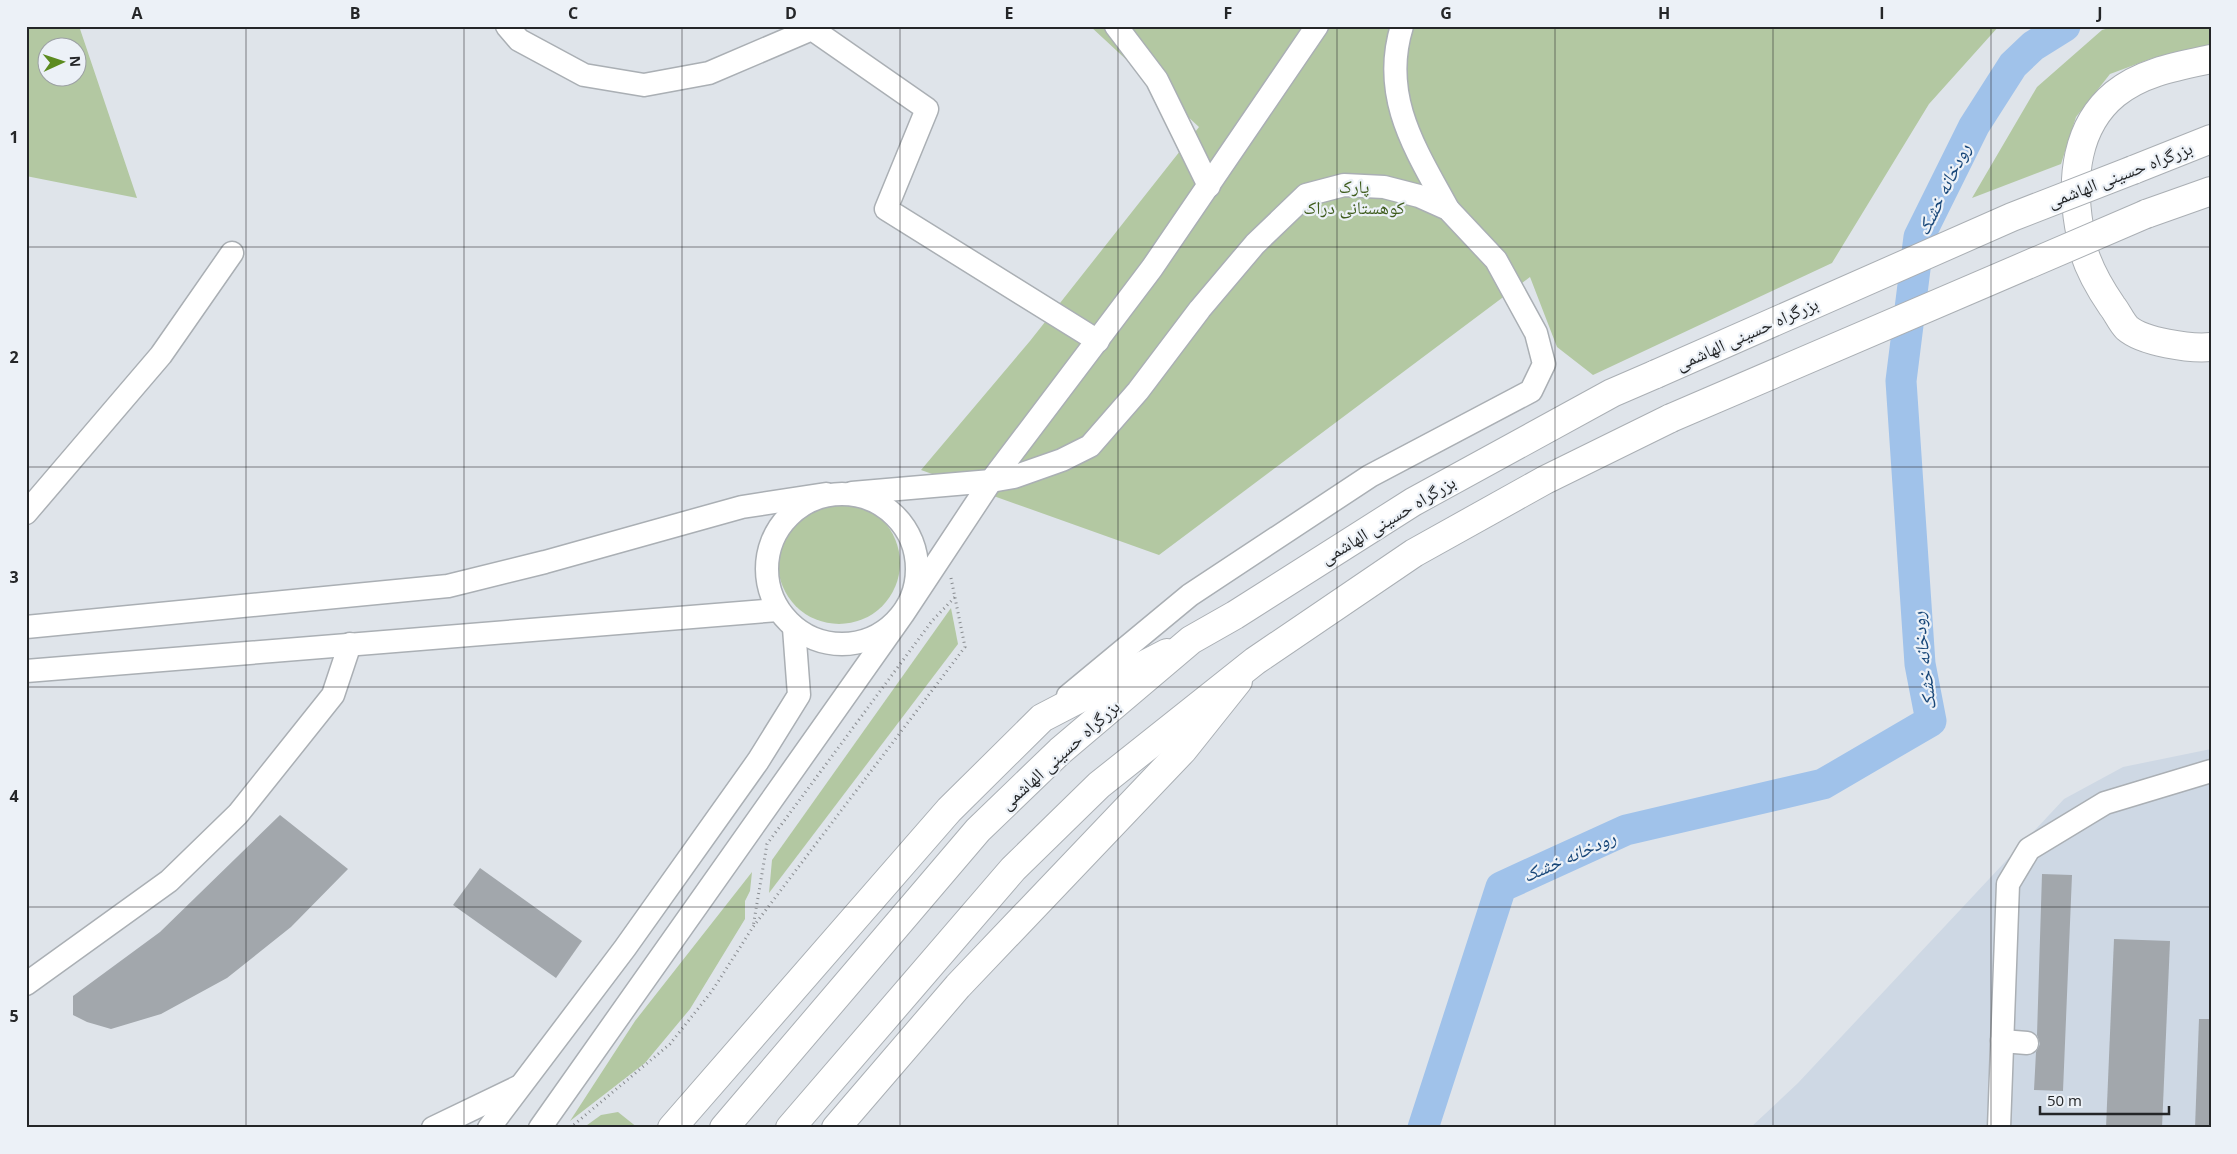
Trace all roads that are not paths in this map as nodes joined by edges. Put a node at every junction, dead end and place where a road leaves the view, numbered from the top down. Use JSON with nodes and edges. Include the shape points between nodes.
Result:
{"nodes":[{"id":1,"x":507,"y":26,"type":"edge"},
{"id":2,"x":1116,"y":26,"type":"edge"},
{"id":3,"x":1317,"y":26,"type":"edge"},
{"id":4,"x":1402,"y":26,"type":"edge"},
{"id":5,"x":2211,"y":59,"type":"edge"},
{"id":6,"x":2211,"y":139,"type":"edge"},
{"id":7,"x":1208,"y":186,"type":"junction"},
{"id":8,"x":2211,"y":191,"type":"edge"},
{"id":9,"x":1448,"y":209,"type":"junction"},
{"id":10,"x":232,"y":254,"type":"dead end"},
{"id":11,"x":1098,"y":341,"type":"junction"},
{"id":12,"x":2211,"y":347,"type":"edge"},
{"id":13,"x":991,"y":481,"type":"junction"},
{"id":14,"x":852,"y":493,"type":"junction"},
{"id":15,"x":826,"y":494,"type":"junction"},
{"id":16,"x":26,"y":513,"type":"edge"},
{"id":17,"x":778,"y":610,"type":"junction"},
{"id":18,"x":902,"y":614,"type":"junction"},
{"id":19,"x":26,"y":627,"type":"edge"},
{"id":20,"x":794,"y":628,"type":"junction"},
{"id":21,"x":1191,"y":640,"type":"junction"},
{"id":22,"x":350,"y":644,"type":"junction"},
{"id":23,"x":1255,"y":660,"type":"junction"},
{"id":24,"x":26,"y":671,"type":"edge"},
{"id":25,"x":1042,"y":718,"type":"junction"},
{"id":26,"x":758,"y":761,"type":"junction"},
{"id":27,"x":2211,"y":771,"type":"edge"},
{"id":28,"x":784,"y":780,"type":"junction"},
{"id":29,"x":26,"y":984,"type":"edge"},
{"id":30,"x":2002,"y":1041,"type":"junction"},
{"id":31,"x":2027,"y":1043,"type":"dead end"},
{"id":32,"x":521,"y":1085,"type":"junction"},
{"id":33,"x":433,"y":1128,"type":"edge"},
{"id":34,"x":489,"y":1128,"type":"edge"},
{"id":35,"x":540,"y":1128,"type":"edge"},
{"id":36,"x":672,"y":1128,"type":"edge"},
{"id":37,"x":724,"y":1128,"type":"edge"},
{"id":38,"x":790,"y":1128,"type":"edge"},
{"id":39,"x":836,"y":1128,"type":"edge"},
{"id":40,"x":1999,"y":1128,"type":"edge"}],
"edges":[{"from":1,"to":11,"type":"street","via":[[519,40],[584,75],[644,85],[709,73],[812,29],[927,109],[886,209]]},
{"from":2,"to":7,"type":"street","via":[[1158,80]]},
{"from":3,"to":7,"type":"street"},
{"from":4,"to":9,"type":"street","via":[[1397,40],[1394,79],[1402,118]]},
{"from":5,"to":12,"type":"main road","via":[[2164,69],[2116,94],[2097,113],[2084,137],[2077,163],[2076,207],[2084,252],[2102,292],[2128,328],[2159,342]]},
{"from":6,"to":21,"type":"main road","name":"بزرگراه حسینی الهاشمی","bridge":true,"via":[[2012,217],[1612,393],[1414,502]]},
{"from":7,"to":11,"type":"street"},
{"from":8,"to":23,"type":"main road","bridge":true,"via":[[2146,214],[1671,418],[1545,480],[1414,553]]},
{"from":9,"to":13,"type":"street","via":[[1419,196],[1384,187],[1344,185],[1306,195],[1243,258],[1138,391],[1090,446],[1042,468]]},
{"from":9,"to":25,"type":"street","via":[[1496,260],[1536,333],[1544,364],[1531,391],[1370,476],[1214,579]]},
{"from":10,"to":16,"type":"street","via":[[161,355]]},
{"from":11,"to":13,"type":"street"},
{"from":13,"to":14,"type":"street"},
{"from":13,"to":18,"type":"street"},
{"from":14,"to":15,"type":"street"},
{"from":14,"to":18,"type":"street","via":[[876,501],[897,517],[911,539],[918,562],[914,590]]},
{"from":15,"to":17,"type":"street","via":[[802,504],[784,520],[771,540],[766,564],[768,588]]},
{"from":15,"to":19,"type":"street","via":[[742,508],[448,586]]},
{"from":17,"to":20,"type":"street"},
{"from":17,"to":22,"type":"street"},
{"from":18,"to":20,"type":"street","via":[[884,632],[862,642],[838,644],[815,640]]},
{"from":18,"to":28,"type":"street"},
{"from":20,"to":26,"type":"street","via":[[799,695]]},
{"from":21,"to":25,"type":"main road"},
{"from":21,"to":37,"type":"main road","name":"بزرگراه حسینی الهاشمی","via":[[1060,751],[978,830]]},
{"from":22,"to":24,"type":"street"},
{"from":22,"to":29,"type":"street","via":[[333,695],[238,814],[169,881]]},
{"from":23,"to":38,"type":"main road","via":[[1099,785],[1013,869]]},
{"from":23,"to":39,"type":"main road","via":[[1183,750],[958,986]]},
{"from":25,"to":36,"type":"main road","via":[[950,810]]},
{"from":26,"to":28,"type":"street"},
{"from":26,"to":32,"type":"street","via":[[626,948]]},
{"from":27,"to":30,"type":"street","via":[[2105,803],[2029,850],[2008,884]]},
{"from":28,"to":35,"type":"street"},
{"from":30,"to":31,"type":"street"},
{"from":30,"to":40,"type":"street"},
{"from":32,"to":33,"type":"street"},
{"from":32,"to":34,"type":"street"}]}
